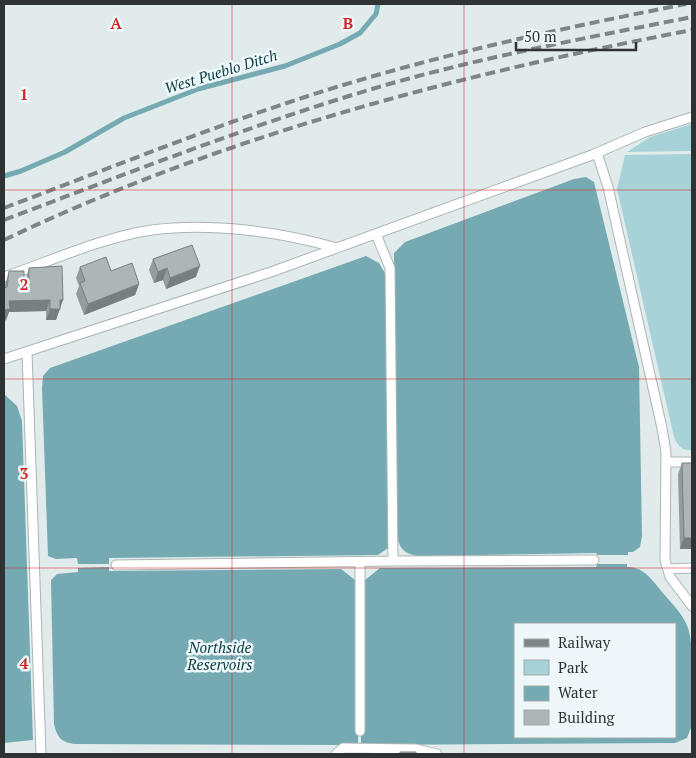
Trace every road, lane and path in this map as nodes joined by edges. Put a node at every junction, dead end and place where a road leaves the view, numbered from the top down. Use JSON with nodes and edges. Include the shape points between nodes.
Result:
{"nodes":[{"id":1,"x":692,"y":117,"type":"edge"},
{"id":2,"x":597,"y":154,"type":"junction"},
{"id":3,"x":376,"y":234,"type":"junction"},
{"id":4,"x":337,"y":248,"type":"junction"},
{"id":5,"x":4,"y":277,"type":"edge"},
{"id":6,"x":26,"y":352,"type":"junction"},
{"id":7,"x":4,"y":359,"type":"edge"},
{"id":8,"x":666,"y":462,"type":"junction"},
{"id":9,"x":692,"y":462,"type":"edge"},
{"id":10,"x":594,"y":560,"type":"dead end"},
{"id":11,"x":360,"y":562,"type":"junction"},
{"id":12,"x":393,"y":562,"type":"junction"},
{"id":13,"x":116,"y":565,"type":"dead end"},
{"id":14,"x":692,"y":568,"type":"edge"},
{"id":15,"x":668,"y":569,"type":"junction"},
{"id":16,"x":692,"y":606,"type":"edge"},
{"id":17,"x":360,"y":732,"type":"dead end"},
{"id":18,"x":41,"y":754,"type":"edge"},
{"id":19,"x":336,"y":754,"type":"edge"},
{"id":20,"x":437,"y":754,"type":"edge"}],
"edges":[{"from":1,"to":2,"type":"lane","via":[[645,132]]},
{"from":2,"to":3,"type":"lane"},
{"from":2,"to":8,"type":"lane","via":[[608,187],[647,353]]},
{"from":3,"to":4,"type":"lane"},
{"from":3,"to":12,"type":"lane","via":[[390,268]]},
{"from":4,"to":5,"type":"lane","via":[[300,238],[183,227],[151,230],[112,240]]},
{"from":4,"to":6,"type":"lane"},
{"from":6,"to":7,"type":"lane"},
{"from":6,"to":18,"type":"lane"},
{"from":8,"to":9,"type":"lane"},
{"from":8,"to":15,"type":"lane","via":[[665,560]]},
{"from":10,"to":12,"type":"lane"},
{"from":11,"to":12,"type":"lane"},
{"from":11,"to":13,"type":"lane"},
{"from":11,"to":17,"type":"lane"},
{"from":14,"to":15,"type":"lane"},
{"from":15,"to":16,"type":"lane","via":[[670,577]]},
{"from":19,"to":20,"type":"lane","via":[[343,748],[416,748]]}]}
